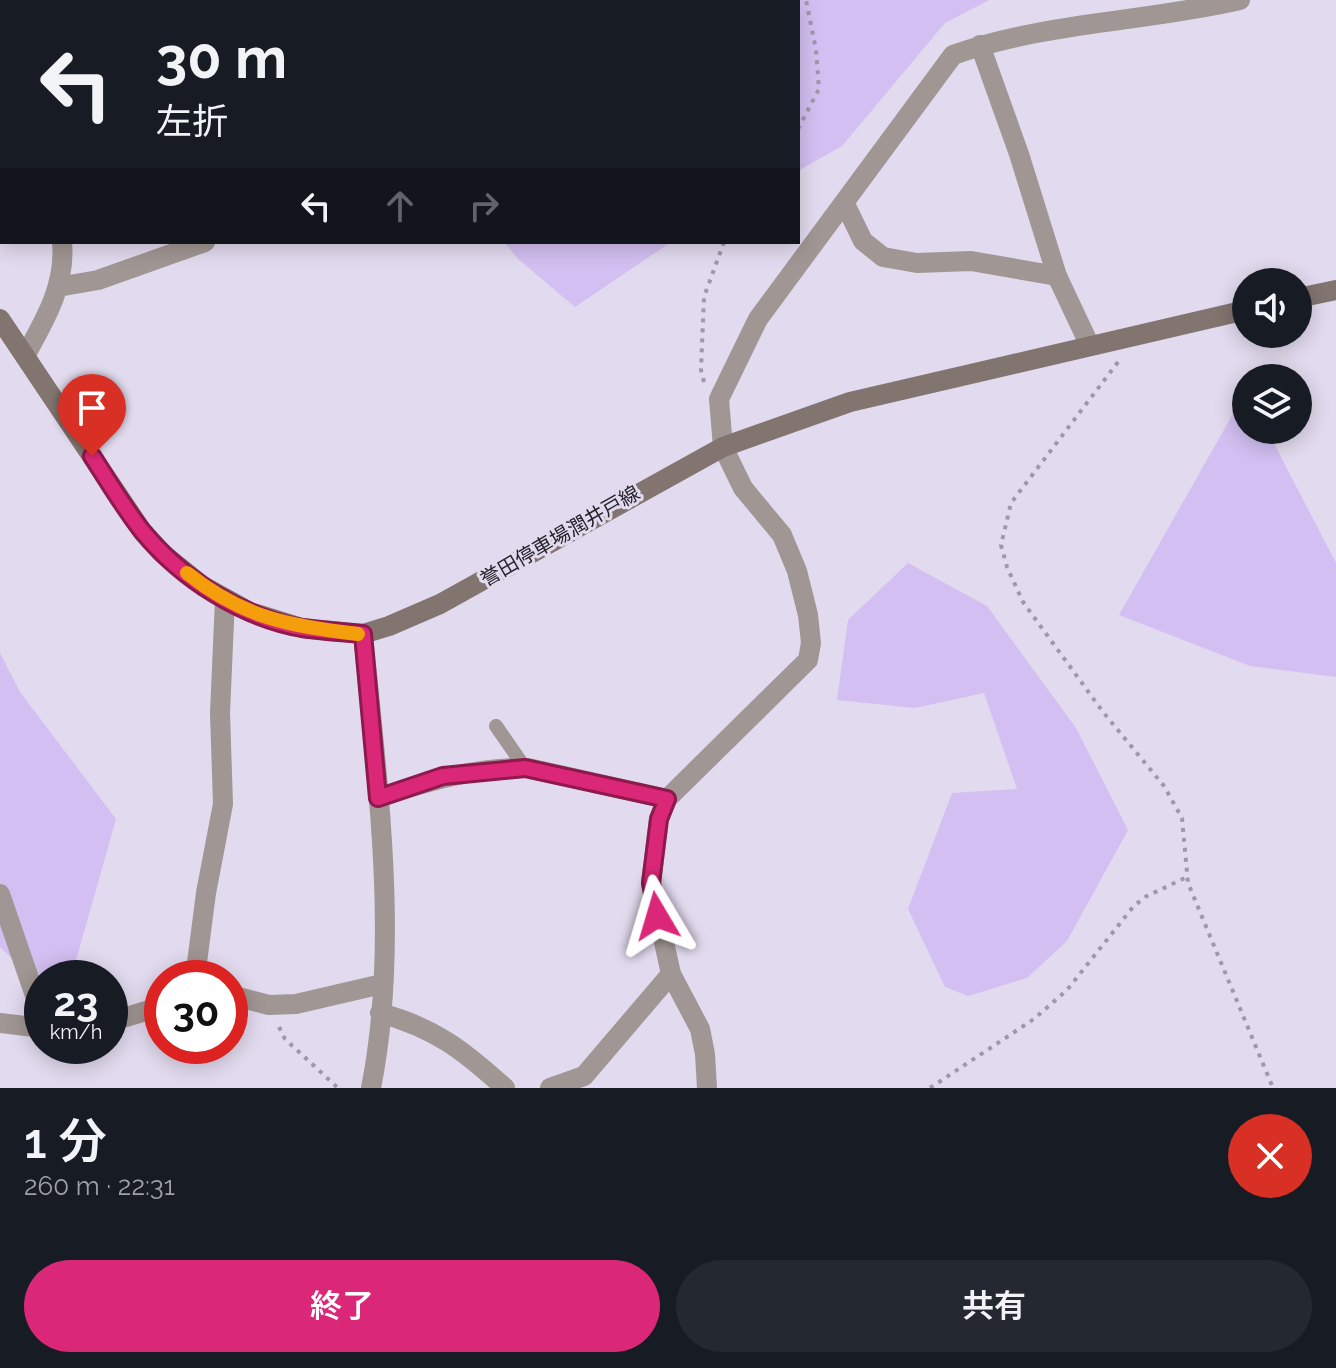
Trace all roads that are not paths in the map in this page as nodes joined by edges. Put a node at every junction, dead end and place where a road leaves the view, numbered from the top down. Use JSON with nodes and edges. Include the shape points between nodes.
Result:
{"nodes":[{"id":1,"x":1240,"y":0,"type":"edge"},
{"id":2,"x":980,"y":45,"type":"junction"},
{"id":3,"x":845,"y":204,"type":"junction"},
{"id":4,"x":62,"y":244,"type":"edge"},
{"id":5,"x":199,"y":244,"type":"edge"},
{"id":6,"x":1057,"y":276,"type":"junction"},
{"id":7,"x":58,"y":287,"type":"junction"},
{"id":8,"x":1336,"y":290,"type":"edge"},
{"id":9,"x":1312,"y":295,"type":"edge"},
{"id":10,"x":1232,"y":313,"type":"edge"},
{"id":11,"x":0,"y":319,"type":"edge"},
{"id":12,"x":1090,"y":346,"type":"junction"},
{"id":13,"x":25,"y":356,"type":"junction"},
{"id":14,"x":723,"y":447,"type":"junction"},
{"id":15,"x":225,"y":599,"type":"junction"},
{"id":16,"x":363,"y":634,"type":"junction"},
{"id":17,"x":496,"y":726,"type":"dead end"},
{"id":18,"x":525,"y":768,"type":"junction"},
{"id":19,"x":378,"y":798,"type":"junction"},
{"id":20,"x":667,"y":799,"type":"junction"},
{"id":21,"x":0,"y":894,"type":"edge"},
{"id":22,"x":197,"y":960,"type":"edge"},
{"id":23,"x":24,"y":964,"type":"edge"},
{"id":24,"x":671,"y":974,"type":"junction"},
{"id":25,"x":382,"y":984,"type":"junction"},
{"id":26,"x":248,"y":1000,"type":"edge"},
{"id":27,"x":380,"y":1013,"type":"junction"},
{"id":28,"x":0,"y":1023,"type":"edge"},
{"id":29,"x":24,"y":1026,"type":"edge"},
{"id":30,"x":371,"y":1088,"type":"edge"},
{"id":31,"x":505,"y":1088,"type":"edge"},
{"id":32,"x":550,"y":1088,"type":"edge"},
{"id":33,"x":707,"y":1088,"type":"edge"}],
"edges":[{"from":1,"to":2,"type":"street"},
{"from":2,"to":3,"type":"street","via":[[953,55]]},
{"from":2,"to":6,"type":"street"},
{"from":3,"to":6,"type":"street","via":[[863,241],[883,257],[917,263],[971,261]]},
{"from":3,"to":14,"type":"street","via":[[758,319],[719,399]]},
{"from":4,"to":7,"type":"street"},
{"from":5,"to":7,"type":"street","via":[[98,280]]},
{"from":6,"to":12,"type":"street"},
{"from":7,"to":13,"type":"street"},
{"from":8,"to":9,"type":"main road"},
{"from":10,"to":12,"type":"main road","name":"誉田停車場潤井戸線"},
{"from":11,"to":13,"type":"main road","name":"誉田停車場潤井戸線"},
{"from":12,"to":14,"type":"main road","name":"誉田停車場潤井戸線","via":[[850,402]]},
{"from":13,"to":15,"type":"main road","name":"誉田停車場潤井戸線","via":[[142,531],[163,554]]},
{"from":14,"to":16,"type":"main road","name":"誉田停車場潤井戸線","via":[[440,604]]},
{"from":14,"to":20,"type":"street","via":[[743,488],[782,535],[808,615],[810,652],[808,660]]},
{"from":15,"to":16,"type":"main road","name":"誉田停車場潤井戸線","via":[[302,628]]},
{"from":15,"to":22,"type":"street","via":[[223,804]]},
{"from":16,"to":19,"type":"street"},
{"from":17,"to":18,"type":"lane"},
{"from":18,"to":19,"type":"street","via":[[443,776]]},
{"from":18,"to":20,"type":"street"},
{"from":19,"to":25,"type":"street"},
{"from":20,"to":24,"type":"street","via":[[659,819],[651,883]]},
{"from":21,"to":23,"type":"street"},
{"from":24,"to":32,"type":"street","via":[[584,1076]]},
{"from":24,"to":33,"type":"street","via":[[700,1029]]},
{"from":25,"to":26,"type":"street","via":[[296,1004]]},
{"from":25,"to":27,"type":"street"},
{"from":27,"to":30,"type":"street"},
{"from":27,"to":31,"type":"street","via":[[413,1022],[467,1053]]},
{"from":28,"to":29,"type":"street"}]}
